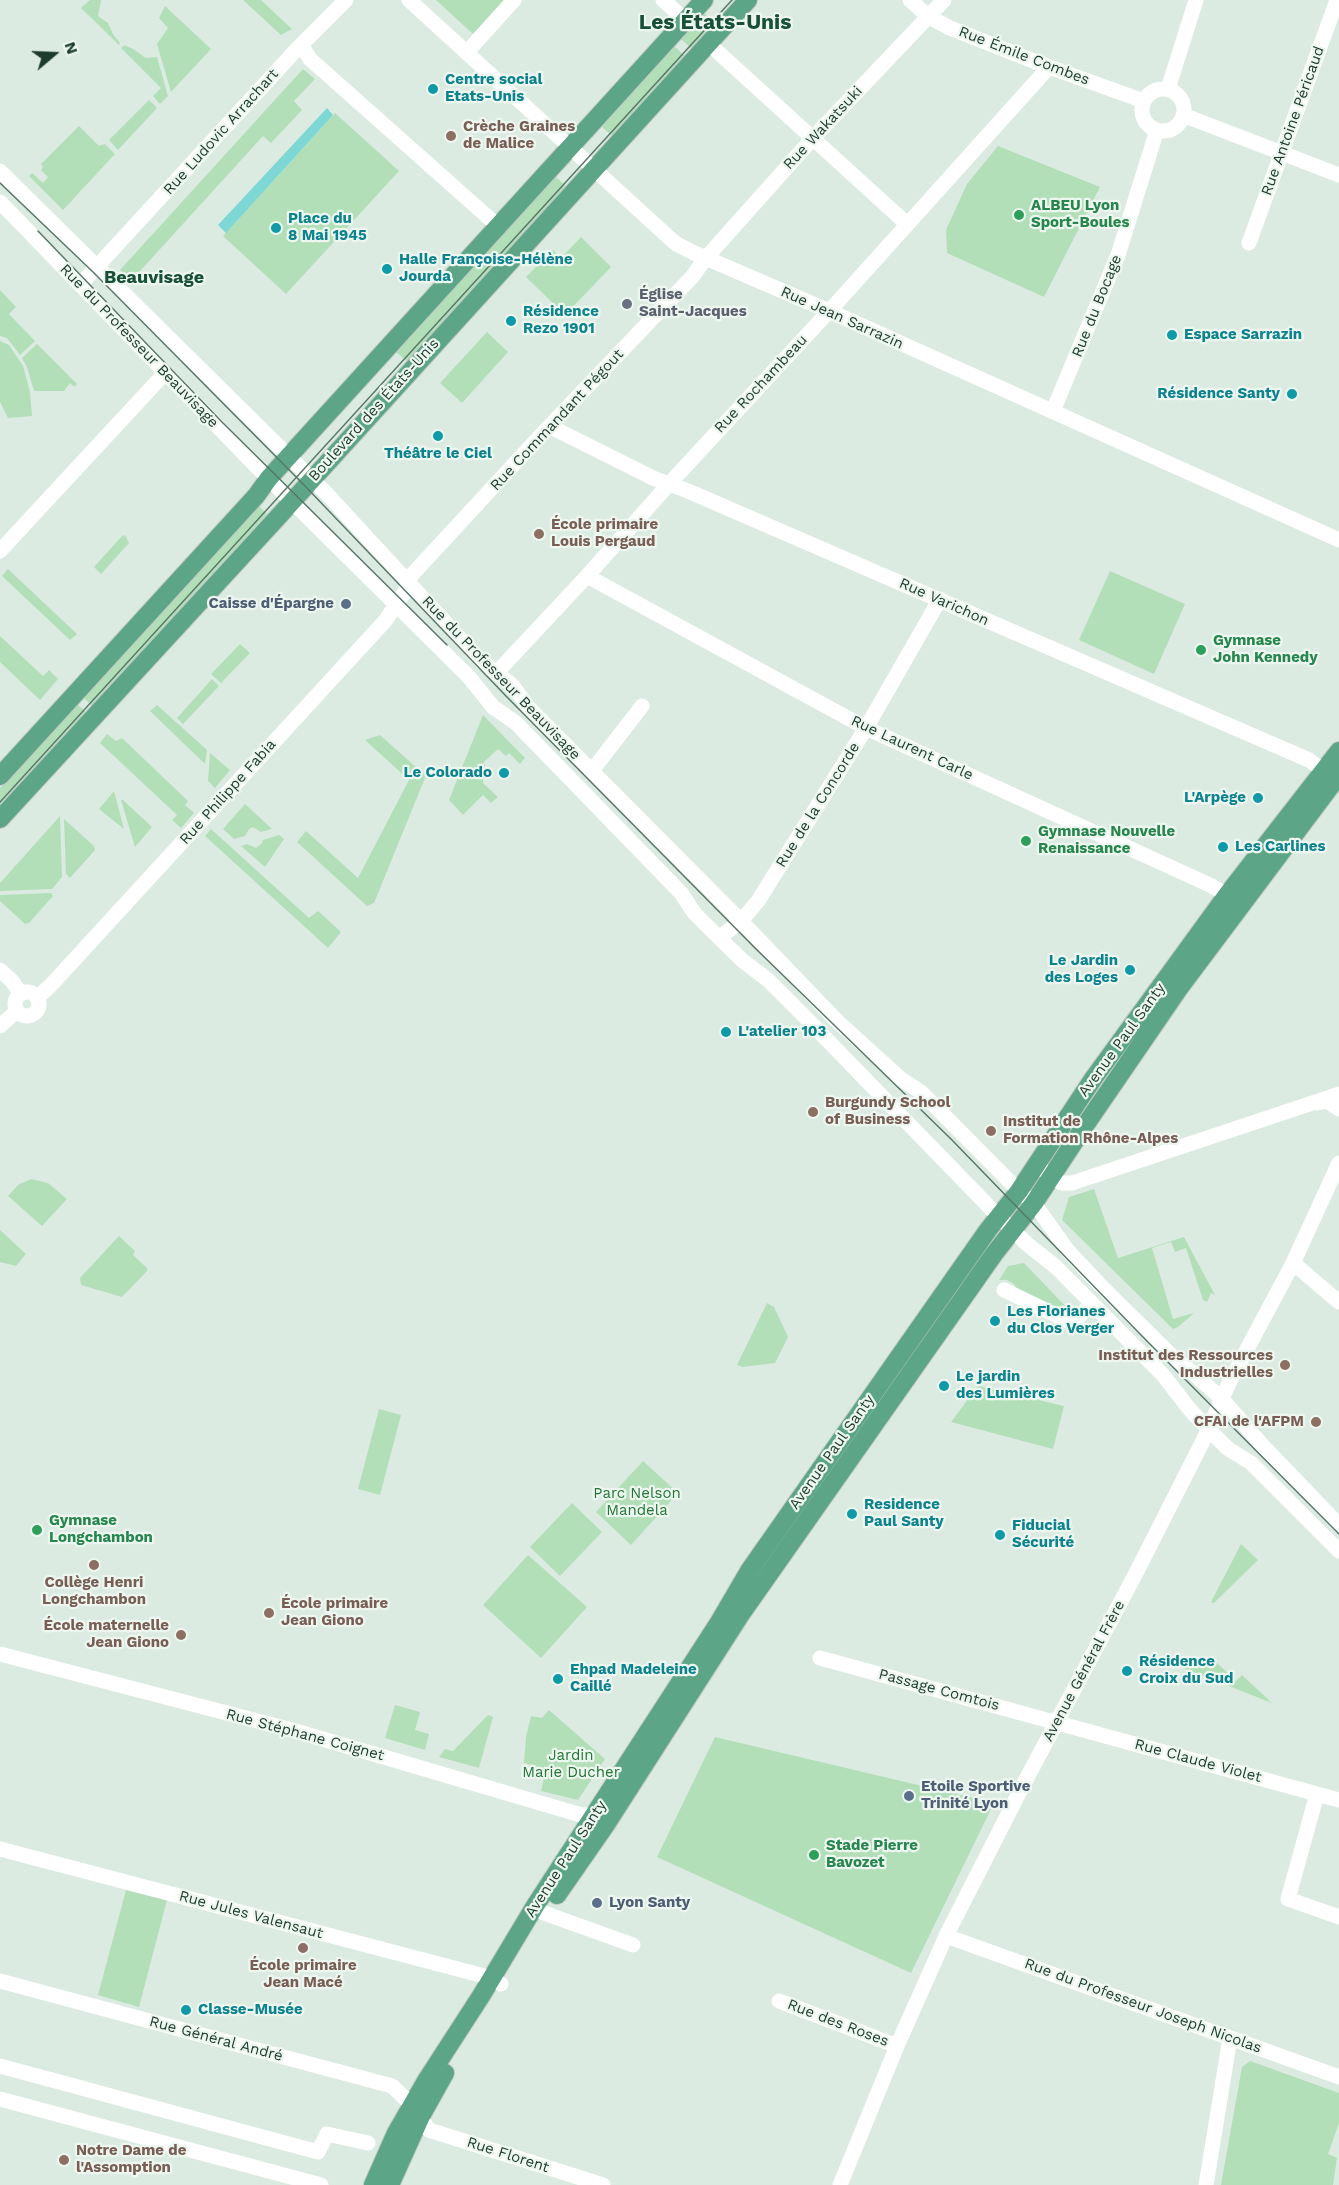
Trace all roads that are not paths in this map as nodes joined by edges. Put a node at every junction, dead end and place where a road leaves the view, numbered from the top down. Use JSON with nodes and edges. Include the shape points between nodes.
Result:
{"nodes":[{"id":1,"x":346,"y":0,"type":"edge"},
{"id":2,"x":409,"y":0,"type":"edge"},
{"id":3,"x":514,"y":0,"type":"edge"},
{"id":4,"x":663,"y":0,"type":"edge"},
{"id":5,"x":704,"y":0,"type":"edge"},
{"id":6,"x":747,"y":0,"type":"edge"},
{"id":7,"x":910,"y":0,"type":"edge"},
{"id":8,"x":944,"y":0,"type":"edge"},
{"id":9,"x":1196,"y":0,"type":"edge"},
{"id":10,"x":1337,"y":0,"type":"edge"},
{"id":11,"x":682,"y":17,"type":"dead end"},
{"id":12,"x":929,"y":17,"type":"junction"},
{"id":13,"x":708,"y":43,"type":"junction"},
{"id":14,"x":302,"y":46,"type":"junction"},
{"id":15,"x":466,"y":52,"type":"junction"},
{"id":16,"x":1049,"y":67,"type":"junction"},
{"id":17,"x":1168,"y":89,"type":"junction"},
{"id":18,"x":1144,"y":101,"type":"junction"},
{"id":19,"x":1183,"y":115,"type":"junction"},
{"id":20,"x":1157,"y":130,"type":"junction"},
{"id":21,"x":813,"y":138,"type":"junction"},
{"id":22,"x":571,"y":148,"type":"junction"},
{"id":23,"x":1281,"y":153,"type":"junction"},
{"id":24,"x":594,"y":169,"type":"junction"},
{"id":25,"x":0,"y":171,"type":"edge"},
{"id":26,"x":1339,"y":175,"type":"edge"},
{"id":27,"x":0,"y":202,"type":"edge"},
{"id":28,"x":907,"y":224,"type":"junction"},
{"id":29,"x":498,"y":226,"type":"junction"},
{"id":30,"x":1249,"y":243,"type":"dead end"},
{"id":31,"x":705,"y":259,"type":"junction"},
{"id":32,"x":98,"y":267,"type":"junction"},
{"id":33,"x":80,"y":285,"type":"junction"},
{"id":34,"x":829,"y":311,"type":"junction"},
{"id":35,"x":165,"y":373,"type":"junction"},
{"id":36,"x":1053,"y":411,"type":"junction"},
{"id":37,"x":551,"y":427,"type":"junction"},
{"id":38,"x":288,"y":457,"type":"junction"},
{"id":39,"x":269,"y":478,"type":"junction"},
{"id":40,"x":312,"y":479,"type":"junction"},
{"id":41,"x":669,"y":484,"type":"junction"},
{"id":42,"x":292,"y":501,"type":"junction"},
{"id":43,"x":1339,"y":540,"type":"edge"},
{"id":44,"x":0,"y":551,"type":"edge"},
{"id":45,"x":587,"y":576,"type":"junction"},
{"id":46,"x":408,"y":579,"type":"junction"},
{"id":47,"x":940,"y":599,"type":"junction"},
{"id":48,"x":396,"y":605,"type":"junction"},
{"id":49,"x":498,"y":674,"type":"junction"},
{"id":50,"x":642,"y":706,"type":"dead end"},
{"id":51,"x":866,"y":728,"type":"junction"},
{"id":52,"x":1339,"y":751,"type":"edge"},
{"id":53,"x":591,"y":772,"type":"junction"},
{"id":54,"x":1333,"y":775,"type":"edge"},
{"id":55,"x":0,"y":776,"type":"edge"},
{"id":56,"x":0,"y":819,"type":"edge"},
{"id":57,"x":1227,"y":895,"type":"junction"},
{"id":58,"x":1243,"y":906,"type":"junction"},
{"id":59,"x":741,"y":921,"type":"junction"},
{"id":60,"x":719,"y":938,"type":"junction"},
{"id":61,"x":0,"y":970,"type":"edge"},
{"id":62,"x":21,"y":994,"type":"junction"},
{"id":63,"x":37,"y":998,"type":"junction"},
{"id":64,"x":17,"y":1011,"type":"junction"},
{"id":65,"x":0,"y":1026,"type":"edge"},
{"id":66,"x":1339,"y":1094,"type":"edge"},
{"id":67,"x":1299,"y":1107,"type":"junction"},
{"id":68,"x":1339,"y":1110,"type":"edge"},
{"id":69,"x":1339,"y":1162,"type":"edge"},
{"id":70,"x":1036,"y":1165,"type":"junction"},
{"id":71,"x":1051,"y":1177,"type":"junction"},
{"id":72,"x":1019,"y":1191,"type":"junction"},
{"id":73,"x":1034,"y":1203,"type":"junction"},
{"id":74,"x":999,"y":1217,"type":"junction"},
{"id":75,"x":1012,"y":1230,"type":"junction"},
{"id":76,"x":1293,"y":1263,"type":"junction"},
{"id":77,"x":1004,"y":1290,"type":"dead end"},
{"id":78,"x":1336,"y":1294,"type":"edge"},
{"id":79,"x":1092,"y":1304,"type":"junction"},
{"id":80,"x":928,"y":1315,"type":"junction"},
{"id":81,"x":940,"y":1331,"type":"junction"},
{"id":82,"x":1222,"y":1400,"type":"junction"},
{"id":83,"x":1208,"y":1429,"type":"junction"},
{"id":84,"x":1339,"y":1525,"type":"edge"},
{"id":85,"x":1339,"y":1551,"type":"edge"},
{"id":86,"x":0,"y":1654,"type":"edge"},
{"id":87,"x":820,"y":1658,"type":"dead end"},
{"id":88,"x":1058,"y":1722,"type":"junction"},
{"id":89,"x":1317,"y":1794,"type":"junction"},
{"id":90,"x":1339,"y":1800,"type":"edge"},
{"id":91,"x":601,"y":1820,"type":"junction"},
{"id":92,"x":0,"y":1849,"type":"edge"},
{"id":93,"x":540,"y":1910,"type":"junction"},
{"id":94,"x":1339,"y":1917,"type":"edge"},
{"id":95,"x":946,"y":1936,"type":"junction"},
{"id":96,"x":633,"y":1945,"type":"dead end"},
{"id":97,"x":0,"y":1981,"type":"edge"},
{"id":98,"x":496,"y":1981,"type":"junction"},
{"id":99,"x":779,"y":2001,"type":"dead end"},
{"id":100,"x":1230,"y":2038,"type":"junction"},
{"id":101,"x":897,"y":2046,"type":"junction"},
{"id":102,"x":0,"y":2066,"type":"edge"},
{"id":103,"x":1339,"y":2077,"type":"edge"},
{"id":104,"x":0,"y":2099,"type":"edge"},
{"id":105,"x":416,"y":2110,"type":"junction"},
{"id":106,"x":368,"y":2143,"type":"dead end"},
{"id":107,"x":554,"y":2169,"type":"junction"},
{"id":108,"x":321,"y":2185,"type":"edge"},
{"id":109,"x":373,"y":2185,"type":"edge"},
{"id":110,"x":390,"y":2185,"type":"edge"},
{"id":111,"x":550,"y":2185,"type":"edge"},
{"id":112,"x":603,"y":2185,"type":"edge"},
{"id":113,"x":840,"y":2185,"type":"edge"},
{"id":114,"x":1206,"y":2185,"type":"edge"}],
"edges":[{"from":1,"to":14,"type":"street","name":"Rue Ludovic Arrachart"},
{"from":2,"to":15,"type":"street","name":"Rue Jean Sarrazin"},
{"from":3,"to":15,"type":"street"},
{"from":4,"to":11,"type":"street"},
{"from":5,"to":22,"type":"main road"},
{"from":6,"to":13,"type":"main road","name":"Boulevard des États-Unis"},
{"from":7,"to":12,"type":"street","name":"Rue Émile Combes"},
{"from":8,"to":12,"type":"street","name":"Rue Wakatsuki"},
{"from":9,"to":17,"type":"street"},
{"from":10,"to":23,"type":"street","name":"Rue Antoine Péricaud"},
{"from":12,"to":16,"type":"street","name":"Rue Émile Combes"},
{"from":12,"to":21,"type":"street","name":"Rue Wakatsuki"},
{"from":13,"to":21,"type":"street"},
{"from":13,"to":24,"type":"main road","name":"Boulevard des États-Unis"},
{"from":14,"to":29,"type":"street","via":[[310,59]]},
{"from":14,"to":32,"type":"street","name":"Rue Ludovic Arrachart"},
{"from":15,"to":22,"type":"street","name":"Rue Jean Sarrazin"},
{"from":16,"to":18,"type":"street","name":"Rue Émile Combes"},
{"from":16,"to":28,"type":"street","name":"Rue Rochambeau"},
{"from":17,"to":18,"type":"street","via":[[1154,91]]},
{"from":17,"to":19,"type":"street","via":[[1182,102]]},
{"from":18,"to":20,"type":"street","via":[[1146,122]]},
{"from":19,"to":20,"type":"street","via":[[1176,126]]},
{"from":19,"to":23,"type":"street"},
{"from":20,"to":36,"type":"street","name":"Rue du Bocage","via":[[1119,255]]},
{"from":21,"to":28,"type":"street"},
{"from":21,"to":31,"type":"street","name":"Rue Wakatsuki"},
{"from":22,"to":24,"type":"street","name":"Rue Jean Sarrazin"},
{"from":22,"to":29,"type":"main road"},
{"from":23,"to":26,"type":"street"},
{"from":23,"to":30,"type":"street","name":"Rue Antoine Péricaud"},
{"from":24,"to":31,"type":"street","name":"Rue Jean Sarrazin","via":[[675,243]]},
{"from":24,"to":40,"type":"main road","name":"Boulevard des États-Unis"},
{"from":25,"to":32,"type":"street","name":"Rue du Professeur Beauvisage"},
{"from":27,"to":33,"type":"street","name":"Rue du Professeur Beauvisage"},
{"from":28,"to":34,"type":"street","name":"Rue Rochambeau"},
{"from":29,"to":38,"type":"main road"},
{"from":31,"to":34,"type":"street","name":"Rue Jean Sarrazin"},
{"from":31,"to":37,"type":"street","name":"Rue Commandant Pégout"},
{"from":32,"to":33,"type":"street","name":"Rue Ludovic Arrachart"},
{"from":32,"to":38,"type":"street","name":"Rue du Professeur Beauvisage"},
{"from":33,"to":35,"type":"street","name":"Rue du Professeur Beauvisage"},
{"from":34,"to":36,"type":"street","name":"Rue Jean Sarrazin"},
{"from":34,"to":41,"type":"street","name":"Rue Rochambeau"},
{"from":35,"to":39,"type":"street","name":"Rue du Professeur Beauvisage"},
{"from":35,"to":44,"type":"street"},
{"from":36,"to":43,"type":"street","name":"Rue Jean Sarrazin"},
{"from":37,"to":41,"type":"street","name":"Rue Varichon"},
{"from":37,"to":46,"type":"street","name":"Rue Commandant Pégout"},
{"from":38,"to":39,"type":"main road"},
{"from":38,"to":40,"type":"street","name":"Rue du Professeur Beauvisage"},
{"from":39,"to":42,"type":"street","name":"Rue du Professeur Beauvisage"},
{"from":39,"to":55,"type":"main road"},
{"from":40,"to":42,"type":"main road","name":"Boulevard des États-Unis"},
{"from":40,"to":46,"type":"street","name":"Rue du Professeur Beauvisage"},
{"from":41,"to":45,"type":"street","name":"Rue Rochambeau"},
{"from":41,"to":47,"type":"street","name":"Rue Varichon"},
{"from":42,"to":48,"type":"street","name":"Rue du Professeur Beauvisage"},
{"from":42,"to":56,"type":"main road","name":"Boulevard des États-Unis"},
{"from":45,"to":49,"type":"street","name":"Rue Rochambeau"},
{"from":45,"to":51,"type":"street","name":"Rue Laurent Carle"},
{"from":46,"to":48,"type":"street","name":"Rue Philippe Fabia"},
{"from":46,"to":49,"type":"street","name":"Rue du Professeur Beauvisage","via":[[480,660]]},
{"from":47,"to":51,"type":"street","name":"Rue de la Concorde"},
{"from":47,"to":54,"type":"street","name":"Rue Varichon","via":[[1309,759]]},
{"from":48,"to":60,"type":"street","name":"Rue du Professeur Beauvisage","via":[[681,893]]},
{"from":48,"to":63,"type":"street","name":"Rue Philippe Fabia"},
{"from":49,"to":53,"type":"street","name":"Rue du Professeur Beauvisage"},
{"from":50,"to":53,"type":"street"},
{"from":51,"to":57,"type":"street","name":"Rue Laurent Carle"},
{"from":51,"to":59,"type":"street","name":"Rue de la Concorde","via":[[758,901]]},
{"from":52,"to":54,"type":"main road","name":"Avenue Paul Santy"},
{"from":53,"to":59,"type":"street","name":"Rue du Professeur Beauvisage"},
{"from":54,"to":57,"type":"main road","name":"Avenue Paul Santy"},
{"from":54,"to":58,"type":"main road","name":"Avenue Paul Santy"},
{"from":57,"to":58,"type":"street","name":"Rue Laurent Carle"},
{"from":57,"to":70,"type":"main road","name":"Avenue Paul Santy","via":[[1093,1079]]},
{"from":58,"to":71,"type":"main road","name":"Avenue Paul Santy","via":[[1180,987]]},
{"from":59,"to":60,"type":"street","name":"Rue de la Concorde"},
{"from":59,"to":72,"type":"street","name":"Rue du Professeur Beauvisage","via":[[836,1020],[901,1079],[921,1092]]},
{"from":60,"to":74,"type":"street","name":"Rue du Professeur Beauvisage","via":[[803,1015]]},
{"from":61,"to":62,"type":"street"},
{"from":62,"to":63,"type":"street","via":[[32,993]]},
{"from":62,"to":64,"type":"street","via":[[16,1000]]},
{"from":63,"to":64,"type":"street","via":[[39,1006],[32,1015],[24,1016]]},
{"from":64,"to":65,"type":"street"},
{"from":66,"to":67,"type":"street"},
{"from":67,"to":68,"type":"street","via":[[1327,1101]]},
{"from":67,"to":71,"type":"street","via":[[1072,1183],[1061,1183]]},
{"from":69,"to":76,"type":"street","name":"Avenue Général Frère"},
{"from":70,"to":71,"type":"street"},
{"from":70,"to":72,"type":"main road","name":"Avenue Paul Santy"},
{"from":71,"to":73,"type":"main road","name":"Avenue Paul Santy"},
{"from":72,"to":73,"type":"street","name":"Rue du Professeur Beauvisage"},
{"from":72,"to":74,"type":"main road","name":"Avenue Paul Santy"},
{"from":73,"to":75,"type":"main road","name":"Avenue Paul Santy"},
{"from":73,"to":82,"type":"street","name":"Rue du Professeur Beauvisage","via":[[1068,1251],[1099,1284]]},
{"from":74,"to":75,"type":"street","name":"Rue du Professeur Beauvisage"},
{"from":74,"to":80,"type":"main road","name":"Avenue Paul Santy"},
{"from":75,"to":79,"type":"street","name":"Rue du Professeur Beauvisage"},
{"from":75,"to":81,"type":"main road","name":"Avenue Paul Santy"},
{"from":76,"to":78,"type":"street"},
{"from":76,"to":82,"type":"street","name":"Avenue Général Frère"},
{"from":77,"to":79,"type":"street","via":[[1072,1323]]},
{"from":79,"to":83,"type":"street","name":"Rue du Professeur Beauvisage","via":[[1163,1375]]},
{"from":80,"to":81,"type":"main road"},
{"from":80,"to":91,"type":"main road","name":"Avenue Paul Santy","via":[[749,1571]]},
{"from":81,"to":91,"type":"main road","name":"Avenue Paul Santy"},
{"from":82,"to":83,"type":"street","name":"Avenue Général Frère"},
{"from":82,"to":84,"type":"street","name":"Rue du Professeur Beauvisage"},
{"from":83,"to":85,"type":"street","name":"Rue du Professeur Beauvisage","via":[[1227,1448],[1251,1463]]},
{"from":83,"to":88,"type":"street","name":"Avenue Général Frère"},
{"from":86,"to":91,"type":"street","name":"Rue Stéphane Coignet","via":[[292,1730]]},
{"from":87,"to":88,"type":"street","name":"Passage Comtois"},
{"from":88,"to":89,"type":"street","name":"Rue Claude Violet"},
{"from":88,"to":95,"type":"street","name":"Avenue Général Frère"},
{"from":89,"to":90,"type":"street","name":"Rue Claude Violet"},
{"from":89,"to":94,"type":"street","via":[[1288,1899]]},
{"from":91,"to":93,"type":"main road","name":"Avenue Paul Santy"},
{"from":92,"to":98,"type":"street","name":"Rue Jules Valensaut"},
{"from":93,"to":96,"type":"street"},
{"from":93,"to":98,"type":"main road","name":"Avenue Paul Santy","via":[[518,1953]]},
{"from":95,"to":100,"type":"street","name":"Rue du Professeur Joseph Nicolas"},
{"from":95,"to":101,"type":"street","name":"Avenue Général Frère"},
{"from":97,"to":105,"type":"street","name":"Rue Général André","via":[[392,2085]]},
{"from":98,"to":105,"type":"main road","name":"Avenue Paul Santy","via":[[492,2003],[436,2088]]},
{"from":99,"to":101,"type":"street","name":"Rue des Roses"},
{"from":100,"to":103,"type":"street","name":"Rue du Professeur Joseph Nicolas"},
{"from":100,"to":114,"type":"street"},
{"from":101,"to":113,"type":"street","name":"Avenue Général Frère"},
{"from":102,"to":106,"type":"street","via":[[318,2152],[327,2134]]},
{"from":104,"to":108,"type":"street"},
{"from":105,"to":107,"type":"street","name":"Rue Florent","via":[[429,2130]]},
{"from":105,"to":109,"type":"main road","name":"Avenue Paul Santy","via":[[396,2133]]},
{"from":105,"to":110,"type":"main road","name":"Avenue Paul Santy"},
{"from":107,"to":111,"type":"street"},
{"from":107,"to":112,"type":"street","name":"Rue Florent"}]}
